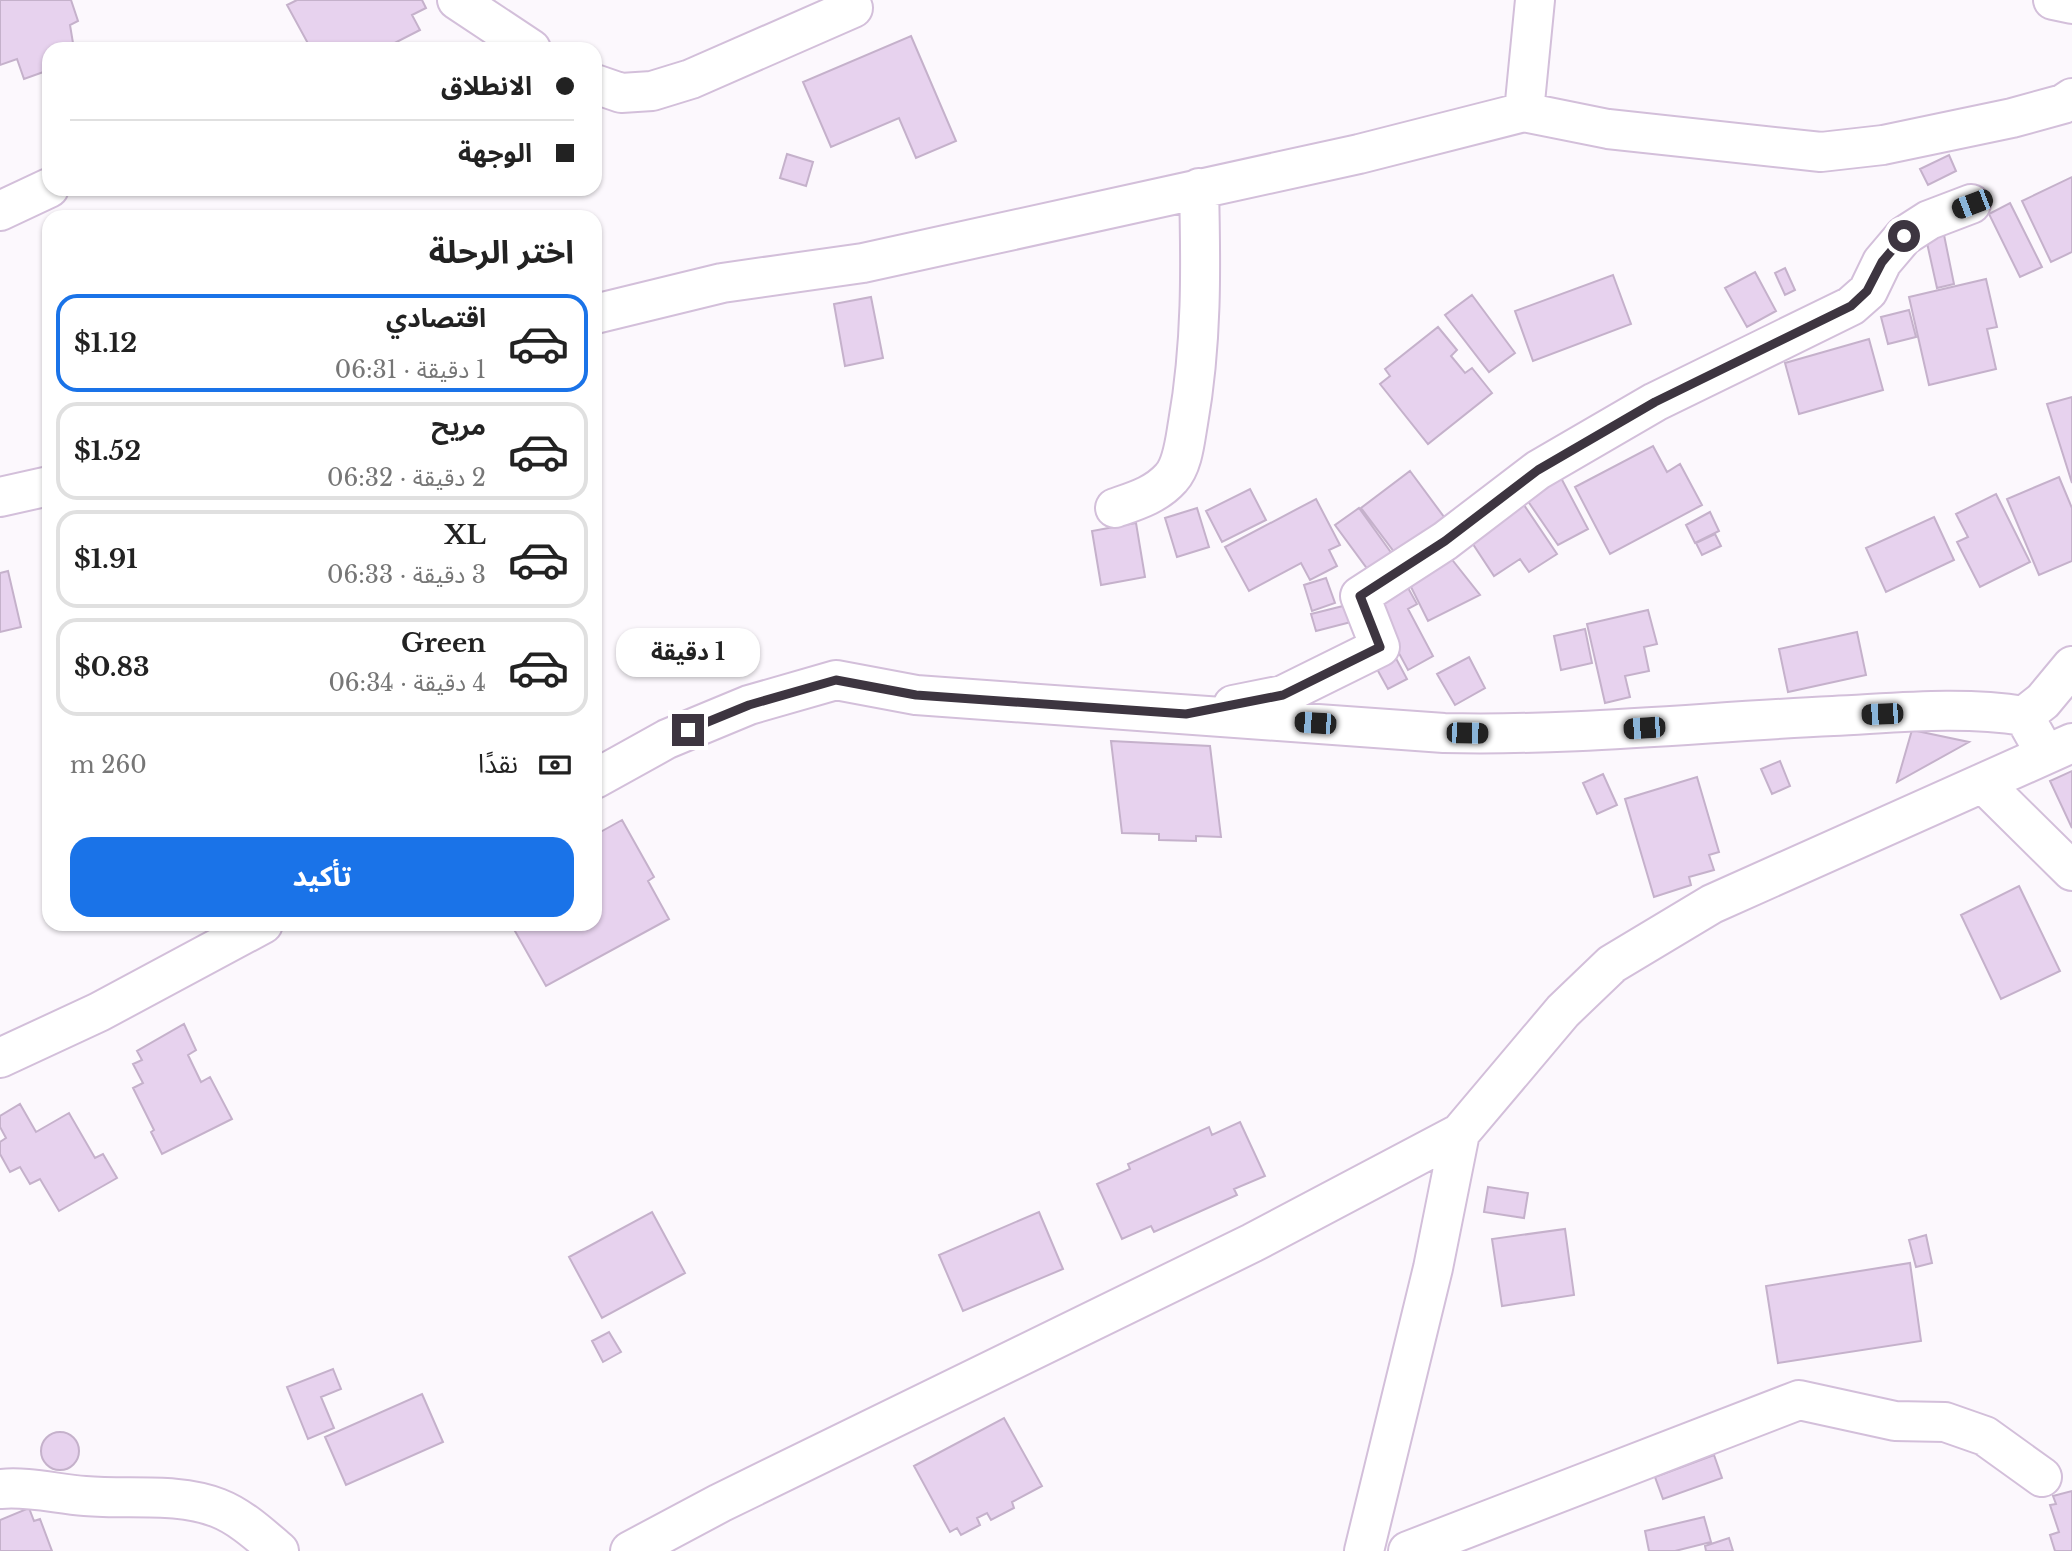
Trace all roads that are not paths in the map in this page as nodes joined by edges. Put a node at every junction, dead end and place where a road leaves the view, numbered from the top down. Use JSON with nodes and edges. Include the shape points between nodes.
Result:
{"nodes":[{"id":1,"x":457,"y":0,"type":"edge"},
{"id":2,"x":1535,"y":0,"type":"edge"},
{"id":3,"x":2053,"y":0,"type":"edge"},
{"id":4,"x":2072,"y":4,"type":"edge"},
{"id":5,"x":853,"y":8,"type":"dead end"},
{"id":6,"x":520,"y":42,"type":"edge"},
{"id":7,"x":602,"y":86,"type":"edge"},
{"id":8,"x":2072,"y":98,"type":"edge"},
{"id":9,"x":1524,"y":112,"type":"junction"},
{"id":10,"x":1199,"y":188,"type":"junction"},
{"id":11,"x":42,"y":191,"type":"edge"},
{"id":12,"x":1972,"y":204,"type":"dead end"},
{"id":13,"x":0,"y":211,"type":"edge"},
{"id":14,"x":602,"y":312,"type":"edge"},
{"id":15,"x":42,"y":488,"type":"edge"},
{"id":16,"x":0,"y":497,"type":"edge"},
{"id":17,"x":1115,"y":508,"type":"dead end"},
{"id":18,"x":2072,"y":666,"type":"edge"},
{"id":19,"x":1186,"y":714,"type":"junction"},
{"id":20,"x":2024,"y":716,"type":"junction"},
{"id":21,"x":2059,"y":749,"type":"edge"},
{"id":22,"x":602,"y":775,"type":"edge"},
{"id":23,"x":1984,"y":784,"type":"junction"},
{"id":24,"x":2072,"y":871,"type":"edge"},
{"id":25,"x":250,"y":931,"type":"edge"},
{"id":26,"x":0,"y":1058,"type":"edge"},
{"id":27,"x":1460,"y":1133,"type":"junction"},
{"id":28,"x":2042,"y":1477,"type":"dead end"},
{"id":29,"x":0,"y":1489,"type":"edge"},
{"id":30,"x":279,"y":1551,"type":"edge"},
{"id":31,"x":630,"y":1551,"type":"edge"},
{"id":32,"x":1364,"y":1551,"type":"edge"},
{"id":33,"x":1408,"y":1551,"type":"edge"}],
"edges":[{"from":1,"to":6,"type":"street"},
{"from":2,"to":9,"type":"street"},
{"from":3,"to":4,"type":"street"},
{"from":5,"to":7,"type":"street","via":[[691,79],[652,91],[621,93]]},
{"from":8,"to":9,"type":"street","via":[[2012,118],[1883,145],[1821,152],[1608,129]]},
{"from":9,"to":10,"type":"street"},
{"from":10,"to":14,"type":"street","via":[[863,263],[722,283]]},
{"from":10,"to":17,"type":"street","via":[[1200,335],[1183,450],[1172,477],[1151,495]]},
{"from":11,"to":13,"type":"street"},
{"from":12,"to":19,"type":"street","via":[[1929,220],[1904,236],[1882,262],[1867,291],[1851,306],[1655,402],[1538,470],[1445,541],[1360,596],[1380,647],[1283,695]]},
{"from":15,"to":16,"type":"street"},
{"from":18,"to":20,"type":"street"},
{"from":19,"to":20,"type":"street","via":[[1513,734],[1932,711]]},
{"from":19,"to":22,"type":"street","via":[[916,695],[836,680],[749,705],[667,739]]},
{"from":20,"to":21,"type":"street"},
{"from":21,"to":23,"type":"street"},
{"from":23,"to":24,"type":"street"},
{"from":23,"to":27,"type":"street","via":[[1712,904],[1612,964],[1563,1011]]},
{"from":25,"to":26,"type":"street","via":[[99,1012]]},
{"from":27,"to":31,"type":"street","via":[[1252,1243]]},
{"from":27,"to":32,"type":"street","via":[[1433,1268]]},
{"from":28,"to":33,"type":"street","via":[[1985,1436],[1945,1422],[1895,1421],[1799,1400]]},
{"from":29,"to":30,"type":"street","via":[[188,1500],[245,1523]]}]}
